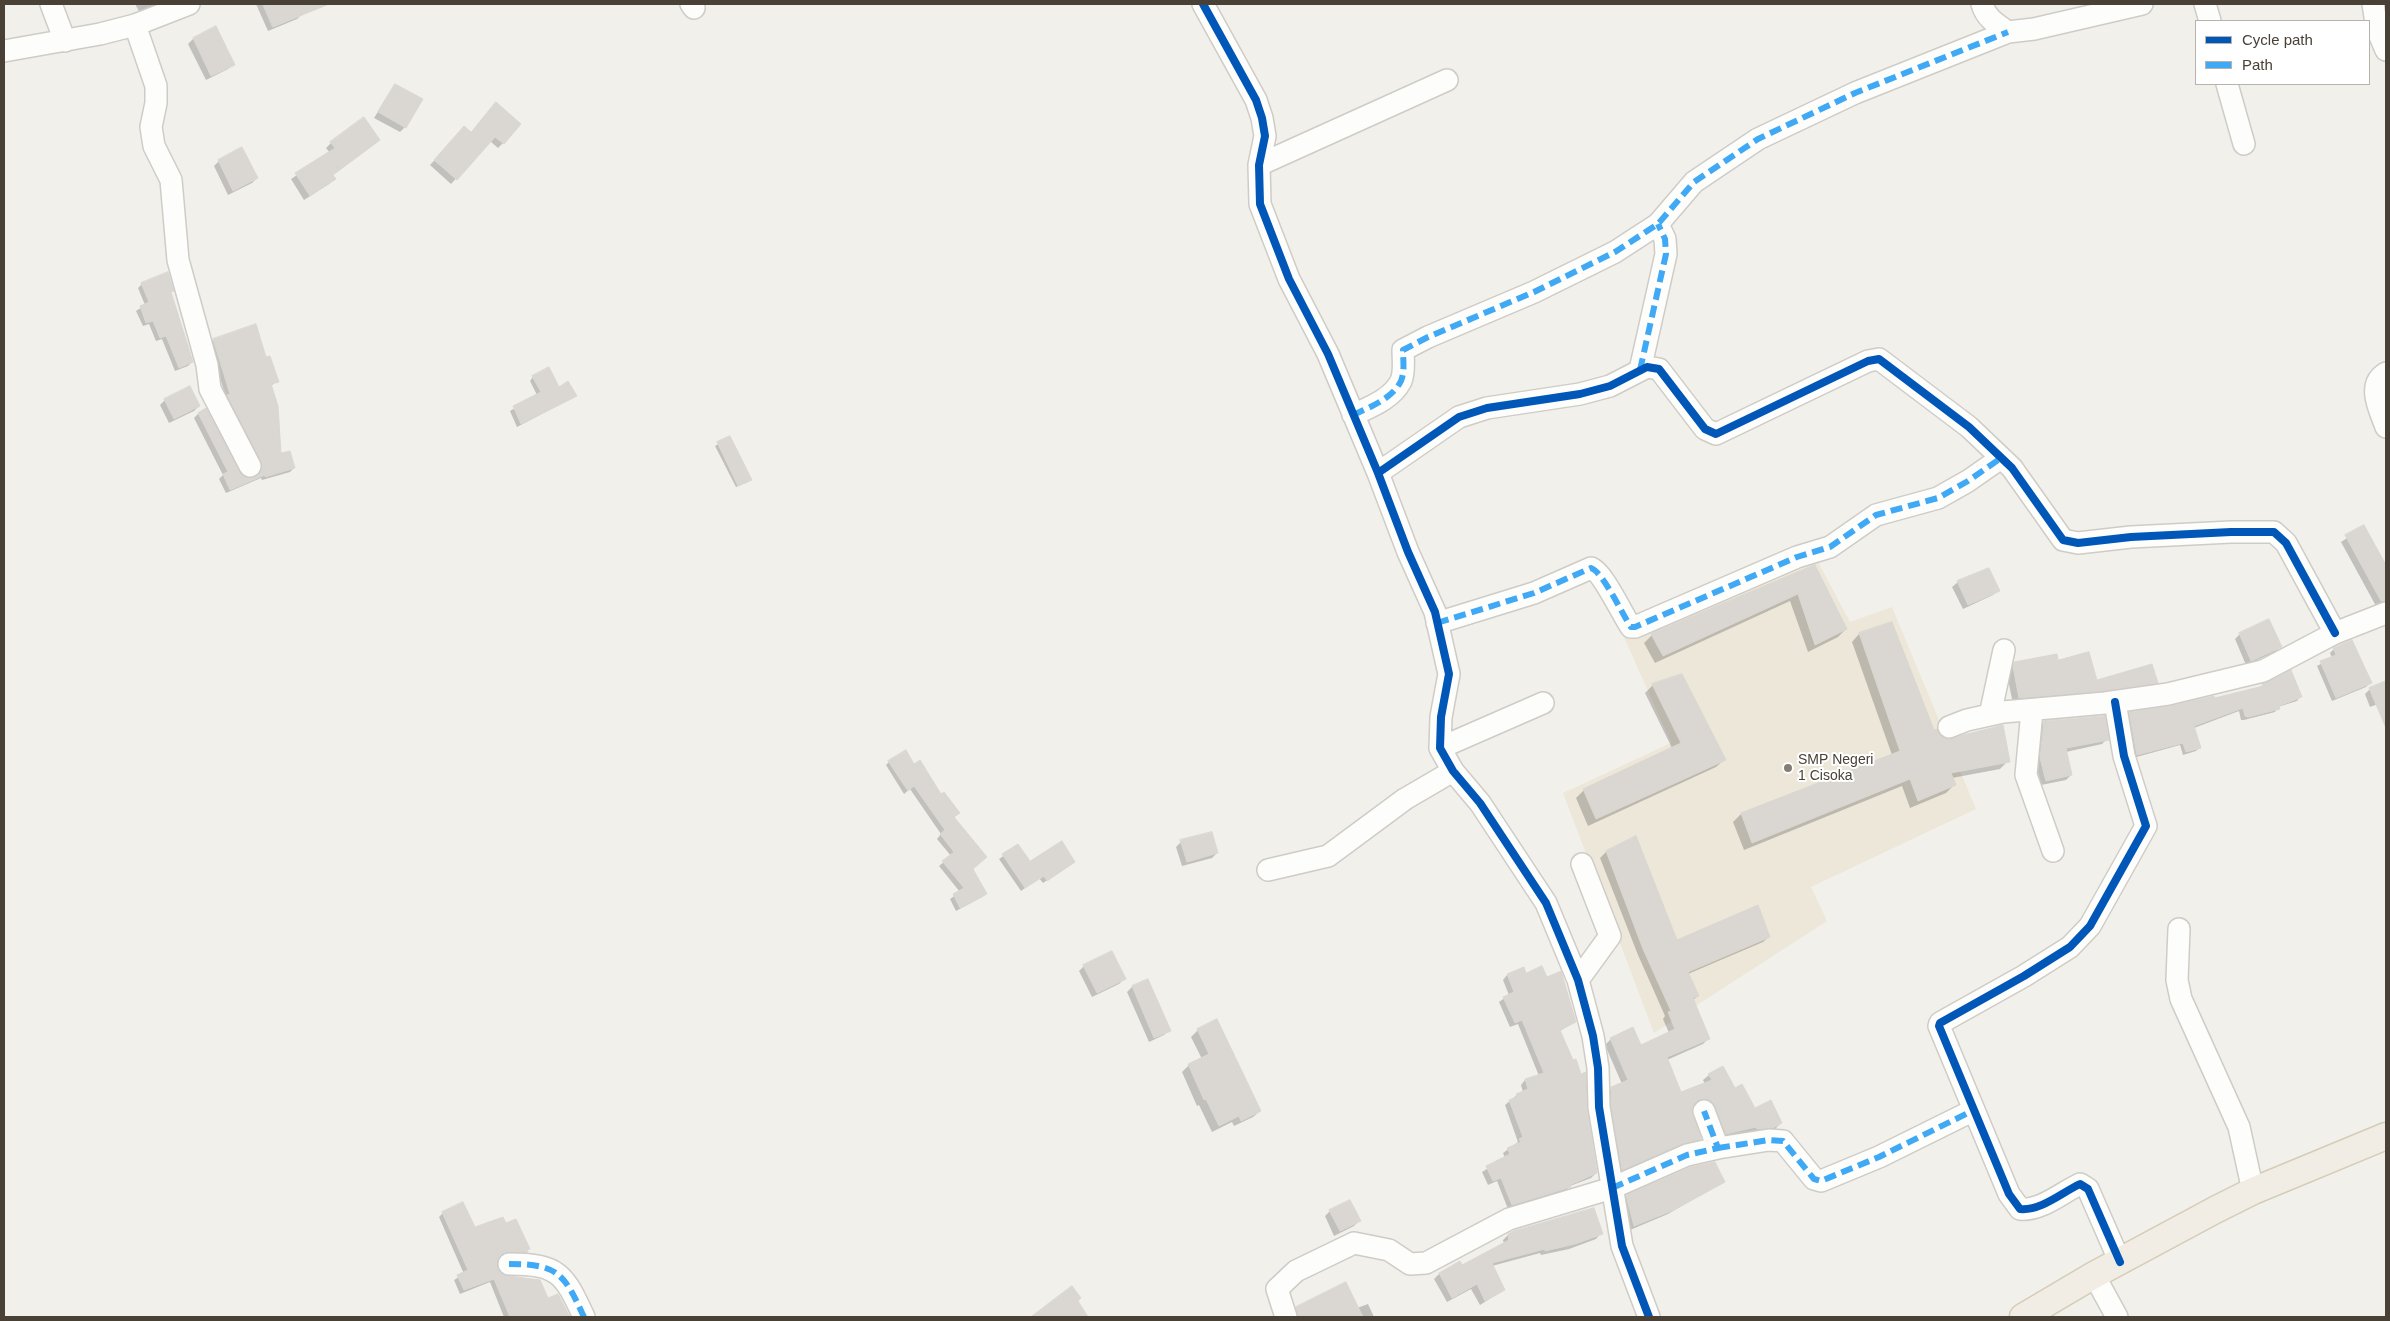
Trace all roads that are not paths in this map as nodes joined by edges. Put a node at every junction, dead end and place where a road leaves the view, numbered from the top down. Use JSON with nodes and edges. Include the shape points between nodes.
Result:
{"nodes":[{"id":1,"x":51,"y":4,"type":"edge"},
{"id":2,"x":189,"y":4,"type":"edge"},
{"id":3,"x":1203,"y":4,"type":"edge"},
{"id":4,"x":1982,"y":4,"type":"edge"},
{"id":5,"x":2142,"y":4,"type":"edge"},
{"id":6,"x":2205,"y":4,"type":"edge"},
{"id":7,"x":2373,"y":4,"type":"edge"},
{"id":8,"x":2210,"y":20,"type":"edge"},
{"id":9,"x":135,"y":25,"type":"junction"},
{"id":10,"x":2008,"y":32,"type":"junction"},
{"id":11,"x":65,"y":41,"type":"junction"},
{"id":12,"x":2386,"y":50,"type":"edge"},
{"id":13,"x":4,"y":51,"type":"edge"},
{"id":14,"x":1447,"y":80,"type":"dead end"},
{"id":15,"x":2227,"y":85,"type":"edge"},
{"id":16,"x":2244,"y":144,"type":"dead end"},
{"id":17,"x":1259,"y":165,"type":"junction"},
{"id":18,"x":1658,"y":224,"type":"junction"},
{"id":19,"x":1640,"y":370,"type":"junction"},
{"id":20,"x":2386,"y":373,"type":"edge"},
{"id":21,"x":1354,"y":415,"type":"junction"},
{"id":22,"x":2386,"y":427,"type":"edge"},
{"id":23,"x":2001,"y":458,"type":"junction"},
{"id":24,"x":250,"y":466,"type":"dead end"},
{"id":25,"x":1378,"y":473,"type":"junction"},
{"id":26,"x":2386,"y":613,"type":"edge"},
{"id":27,"x":1438,"y":623,"type":"junction"},
{"id":28,"x":2335,"y":632,"type":"junction"},
{"id":29,"x":2004,"y":650,"type":"dead end"},
{"id":30,"x":2115,"y":702,"type":"junction"},
{"id":31,"x":1543,"y":703,"type":"dead end"},
{"id":32,"x":2032,"y":711,"type":"junction"},
{"id":33,"x":1990,"y":715,"type":"junction"},
{"id":34,"x":1949,"y":727,"type":"dead end"},
{"id":35,"x":1440,"y":748,"type":"junction"},
{"id":36,"x":1453,"y":771,"type":"junction"},
{"id":37,"x":2053,"y":851,"type":"dead end"},
{"id":38,"x":1582,"y":864,"type":"dead end"},
{"id":39,"x":1268,"y":870,"type":"dead end"},
{"id":40,"x":2179,"y":930,"type":"dead end"},
{"id":41,"x":1578,"y":980,"type":"junction"},
{"id":42,"x":1974,"y":1110,"type":"junction"},
{"id":43,"x":1704,"y":1111,"type":"dead end"},
{"id":44,"x":2386,"y":1136,"type":"edge"},
{"id":45,"x":1718,"y":1148,"type":"junction"},
{"id":46,"x":1612,"y":1188,"type":"junction"},
{"id":47,"x":2253,"y":1192,"type":"junction"},
{"id":48,"x":2120,"y":1262,"type":"junction"},
{"id":49,"x":509,"y":1264,"type":"dead end"},
{"id":50,"x":2094,"y":1275,"type":"junction"},
{"id":51,"x":584,"y":1317,"type":"edge"},
{"id":52,"x":1286,"y":1317,"type":"edge"},
{"id":53,"x":1649,"y":1317,"type":"edge"},
{"id":54,"x":2024,"y":1317,"type":"edge"},
{"id":55,"x":2117,"y":1317,"type":"edge"}],
"edges":[{"from":1,"to":11,"type":"street"},
{"from":2,"to":9,"type":"street"},
{"from":3,"to":17,"type":"street","via":[[1256,100],[1265,136]]},
{"from":4,"to":10,"type":"street","via":[[1984,12],[1995,24]]},
{"from":5,"to":10,"type":"street"},
{"from":6,"to":8,"type":"street"},
{"from":7,"to":12,"type":"street","via":[[2377,29]]},
{"from":9,"to":11,"type":"street"},
{"from":9,"to":24,"type":"street","via":[[156,86],[151,127],[154,146],[171,180],[178,260],[207,365],[210,389]]},
{"from":10,"to":18,"type":"street","via":[[1855,93],[1758,139],[1694,182]]},
{"from":11,"to":13,"type":"street"},
{"from":14,"to":17,"type":"street"},
{"from":15,"to":16,"type":"street"},
{"from":17,"to":21,"type":"street","via":[[1260,204],[1289,279],[1328,354]]},
{"from":18,"to":19,"type":"street","via":[[1665,238],[1666,254]]},
{"from":18,"to":21,"type":"street","via":[[1615,252],[1403,350],[1400,381],[1392,392],[1384,400]]},
{"from":19,"to":23,"type":"street","via":[[1646,367],[1659,369],[1705,429],[1716,434],[1868,361],[1879,359],[1969,427]]},
{"from":19,"to":25,"type":"street","via":[[1610,386],[1580,394],[1487,408],[1459,417]]},
{"from":20,"to":22,"type":"street","via":[[2375,386]]},
{"from":21,"to":25,"type":"street"},
{"from":23,"to":27,"type":"street","via":[[1938,498],[1876,515],[1830,547],[1797,556],[1635,627],[1621,613],[1598,572],[1591,568],[1534,593]]},
{"from":23,"to":28,"type":"street","via":[[2012,468],[2057,534],[2070,542],[2274,532],[2286,543]]},
{"from":25,"to":27,"type":"street"},
{"from":26,"to":28,"type":"street"},
{"from":27,"to":35,"type":"street","via":[[1449,674]]},
{"from":28,"to":30,"type":"street","via":[[2262,671],[2168,694]]},
{"from":29,"to":33,"type":"street"},
{"from":30,"to":32,"type":"street"},
{"from":30,"to":42,"type":"street","via":[[2124,756],[2146,826],[2090,926],[2070,947],[1940,1023],[1944,1041]]},
{"from":31,"to":35,"type":"street"},
{"from":32,"to":33,"type":"street"},
{"from":32,"to":37,"type":"street","via":[[2026,775]]},
{"from":33,"to":34,"type":"street"},
{"from":35,"to":36,"type":"street"},
{"from":36,"to":39,"type":"street","via":[[1404,799],[1328,856]]},
{"from":36,"to":41,"type":"street","via":[[1480,803],[1546,903]]},
{"from":38,"to":41,"type":"street","via":[[1610,936]]},
{"from":40,"to":47,"type":"street","via":[[2177,980],[2181,999],[2239,1127]]},
{"from":41,"to":46,"type":"street","via":[[1593,1036],[1599,1107]]},
{"from":42,"to":45,"type":"street","via":[[1879,1157],[1821,1181],[1814,1179],[1783,1141]]},
{"from":42,"to":48,"type":"street","via":[[2009,1194],[2020,1209],[2030,1210],[2080,1184],[2088,1189]]},
{"from":43,"to":45,"type":"street"},
{"from":44,"to":47,"type":"main road"},
{"from":45,"to":46,"type":"street","via":[[1687,1155]]},
{"from":46,"to":52,"type":"street","via":[[1509,1219],[1426,1262],[1410,1264],[1389,1250],[1354,1243],[1296,1271],[1277,1289]]},
{"from":46,"to":53,"type":"street","via":[[1622,1246]]},
{"from":47,"to":48,"type":"main road"},
{"from":48,"to":50,"type":"main road"},
{"from":49,"to":51,"type":"street","via":[[534,1264],[558,1274],[568,1284]]},
{"from":50,"to":54,"type":"main road"},
{"from":50,"to":55,"type":"street"}]}
